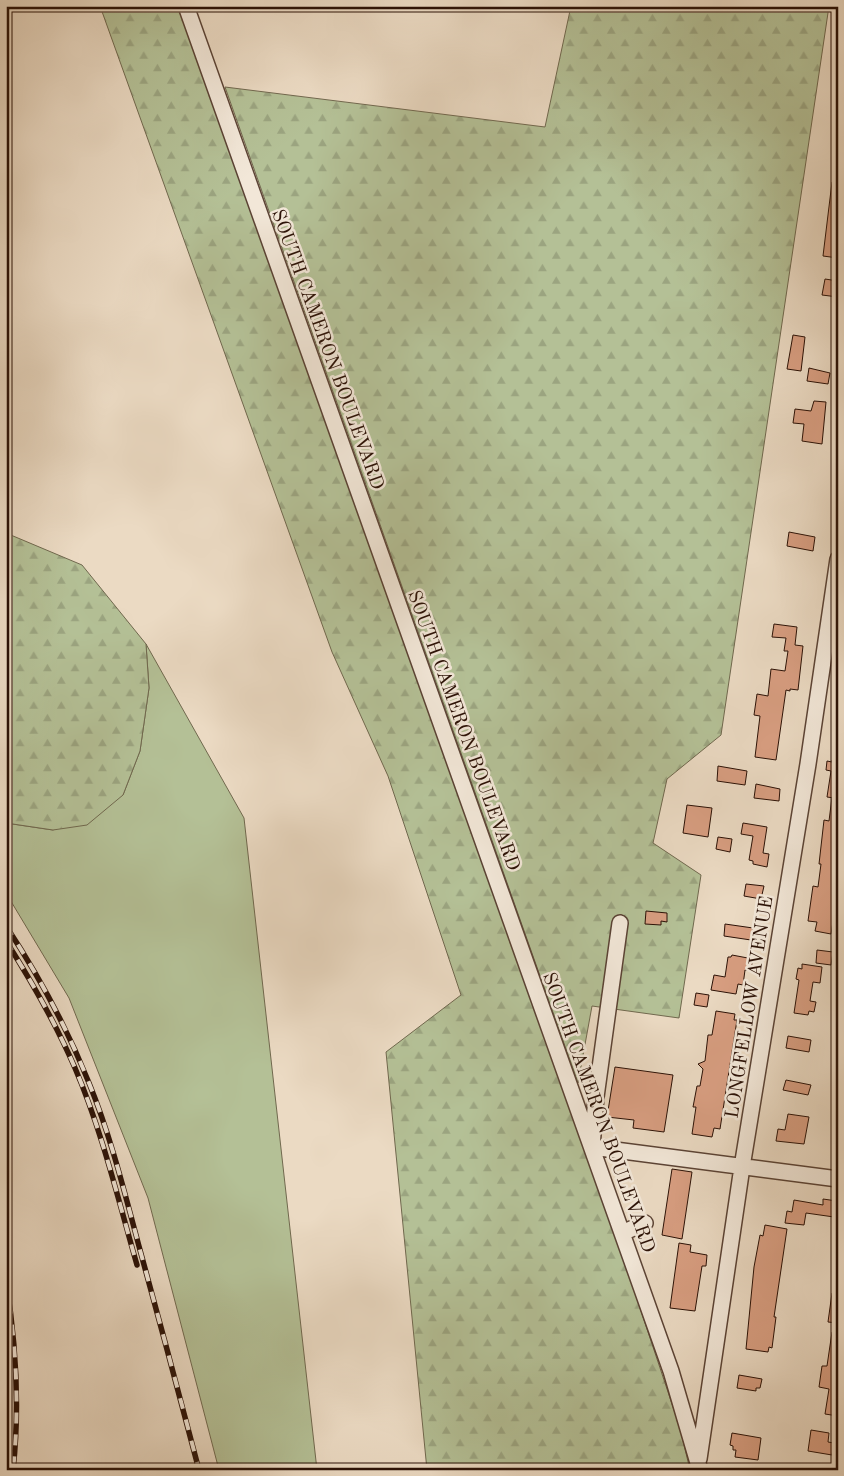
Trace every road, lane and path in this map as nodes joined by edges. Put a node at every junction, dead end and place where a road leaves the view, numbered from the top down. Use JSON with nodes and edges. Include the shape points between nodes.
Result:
{"nodes":[{"id":1,"x":186,"y":6,"type":"edge"},
{"id":2,"x":838,"y":559,"type":"edge"},
{"id":3,"x":620,"y":923,"type":"dead end"},
{"id":4,"x":592,"y":1147,"type":"junction"},
{"id":5,"x":742,"y":1167,"type":"junction"},
{"id":6,"x":838,"y":1179,"type":"edge"},
{"id":7,"x":645,"y":1223,"type":"dead end"},
{"id":8,"x":622,"y":1233,"type":"junction"},
{"id":9,"x":699,"y":1466,"type":"edge"}],
"edges":[{"from":1,"to":4,"type":"street","name":"SOUTH CAMERON BOULEVARD"},
{"from":2,"to":5,"type":"street","name":"LONGFELLOW AVENUE"},
{"from":3,"to":4,"type":"street"},
{"from":4,"to":5,"type":"street","via":[[653,1162]]},
{"from":4,"to":8,"type":"street","name":"SOUTH CAMERON BOULEVARD"},
{"from":5,"to":6,"type":"street"},
{"from":5,"to":9,"type":"street","name":"LONGFELLOW AVENUE"},
{"from":7,"to":8,"type":"street"},
{"from":8,"to":9,"type":"street","name":"SOUTH CAMERON BOULEVARD","via":[[671,1371]]}]}
